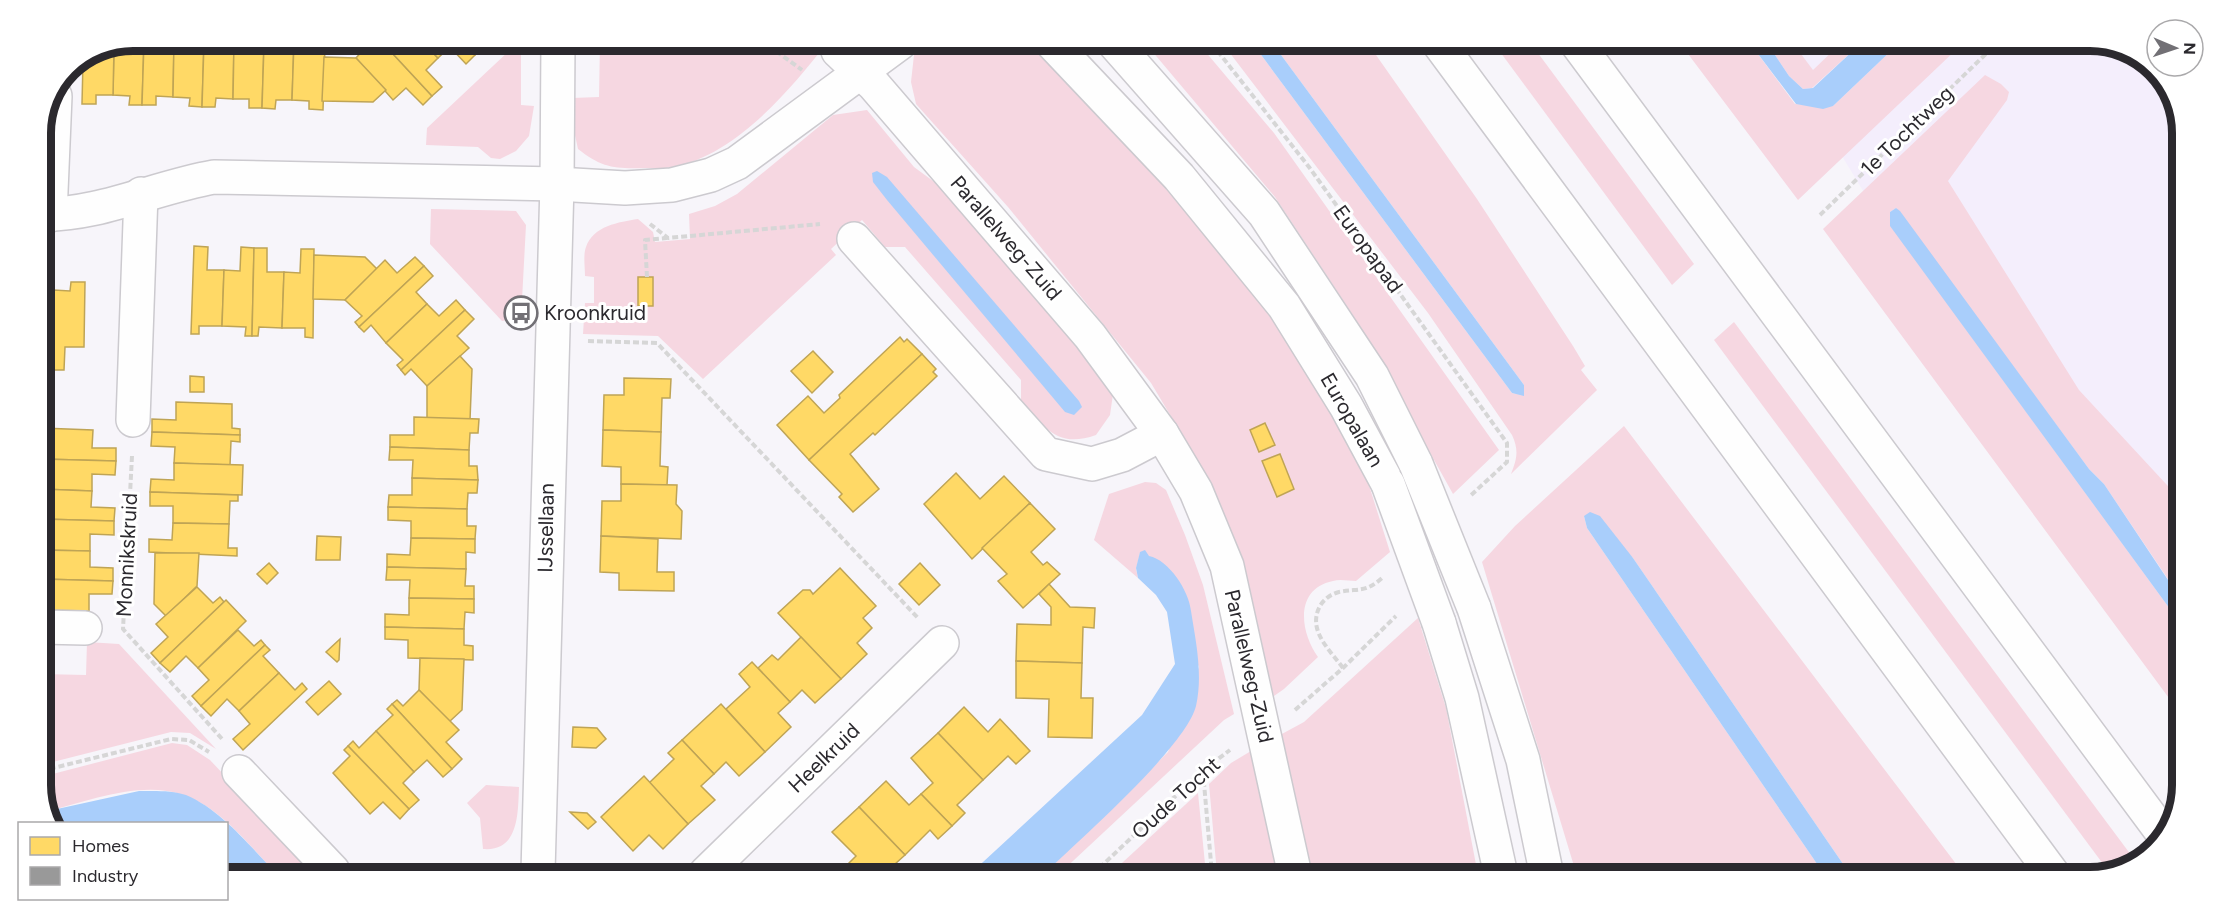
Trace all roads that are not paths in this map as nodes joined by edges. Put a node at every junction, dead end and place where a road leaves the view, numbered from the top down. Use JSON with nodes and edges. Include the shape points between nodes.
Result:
{"nodes":[{"id":1,"x":558,"y":51,"type":"edge"},
{"id":2,"x":838,"y":51,"type":"edge"},
{"id":3,"x":844,"y":51,"type":"edge"},
{"id":4,"x":890,"y":51,"type":"edge"},
{"id":5,"x":1060,"y":51,"type":"edge"},
{"id":6,"x":1121,"y":51,"type":"edge"},
{"id":7,"x":1444,"y":51,"type":"edge"},
{"id":8,"x":1582,"y":51,"type":"edge"},
{"id":9,"x":863,"y":73,"type":"junction"},
{"id":10,"x":53,"y":116,"type":"edge"},
{"id":11,"x":775,"y":135,"type":"junction"},
{"id":12,"x":51,"y":143,"type":"edge"},
{"id":13,"x":557,"y":184,"type":"junction"},
{"id":14,"x":141,"y":194,"type":"junction"},
{"id":15,"x":51,"y":214,"type":"edge"},
{"id":16,"x":854,"y":239,"type":"road end"},
{"id":17,"x":133,"y":420,"type":"road end"},
{"id":18,"x":1162,"y":434,"type":"junction"},
{"id":19,"x":51,"y":627,"type":"edge"},
{"id":20,"x":85,"y":628,"type":"dead end"},
{"id":21,"x":942,"y":643,"type":"road end"},
{"id":22,"x":239,"y":772,"type":"road end"},
{"id":23,"x":2128,"y":787,"type":"junction"},
{"id":24,"x":2162,"y":825,"type":"edge"},
{"id":25,"x":2159,"y":829,"type":"edge"},
{"id":26,"x":328,"y":867,"type":"edge"},
{"id":27,"x":538,"y":867,"type":"edge"},
{"id":28,"x":712,"y":867,"type":"edge"},
{"id":29,"x":1293,"y":867,"type":"edge"},
{"id":30,"x":1499,"y":867,"type":"edge"},
{"id":31,"x":1545,"y":867,"type":"edge"},
{"id":32,"x":2048,"y":867,"type":"edge"}],
"edges":[{"from":1,"to":13,"type":"main road"},
{"from":2,"to":11,"type":"main road"},
{"from":3,"to":9,"type":"main road","name":"Parallelweg-Zuid"},
{"from":4,"to":9,"type":"main road"},
{"from":5,"to":30,"type":"main road","name":"Europalaan","bridge":true,"via":[[1179,177],[1284,306],[1346,406],[1388,484],[1439,623],[1462,698]]},
{"from":6,"to":31,"type":"main road","name":"Europalaan","bridge":true,"via":[[1264,213],[1312,280],[1372,376],[1416,464],[1474,608],[1523,759]]},
{"from":7,"to":32,"type":"main road"},
{"from":8,"to":23,"type":"main road"},
{"from":9,"to":11,"type":"main road"},
{"from":9,"to":18,"type":"main road","name":"Parallelweg-Zuid","via":[[1090,336]]},
{"from":10,"to":12,"type":"main road"},
{"from":11,"to":13,"type":"main road","via":[[737,163],[711,175],[672,185],[625,188]]},
{"from":13,"to":14,"type":"main road","via":[[214,177]]},
{"from":13,"to":27,"type":"main road","name":"IJssellaan"},
{"from":14,"to":15,"type":"main road","via":[[78,214]]},
{"from":14,"to":17,"type":"main road"},
{"from":16,"to":18,"type":"main road","via":[[1046,454],[1092,464],[1122,455]]},
{"from":18,"to":29,"type":"main road","name":"Parallelweg-Zuid","via":[[1196,491],[1227,566]]},
{"from":19,"to":20,"type":"main road"},
{"from":21,"to":28,"type":"main road","name":"Heelkruid"},
{"from":22,"to":26,"type":"main road"},
{"from":23,"to":24,"type":"main road"},
{"from":23,"to":25,"type":"main road"}]}
